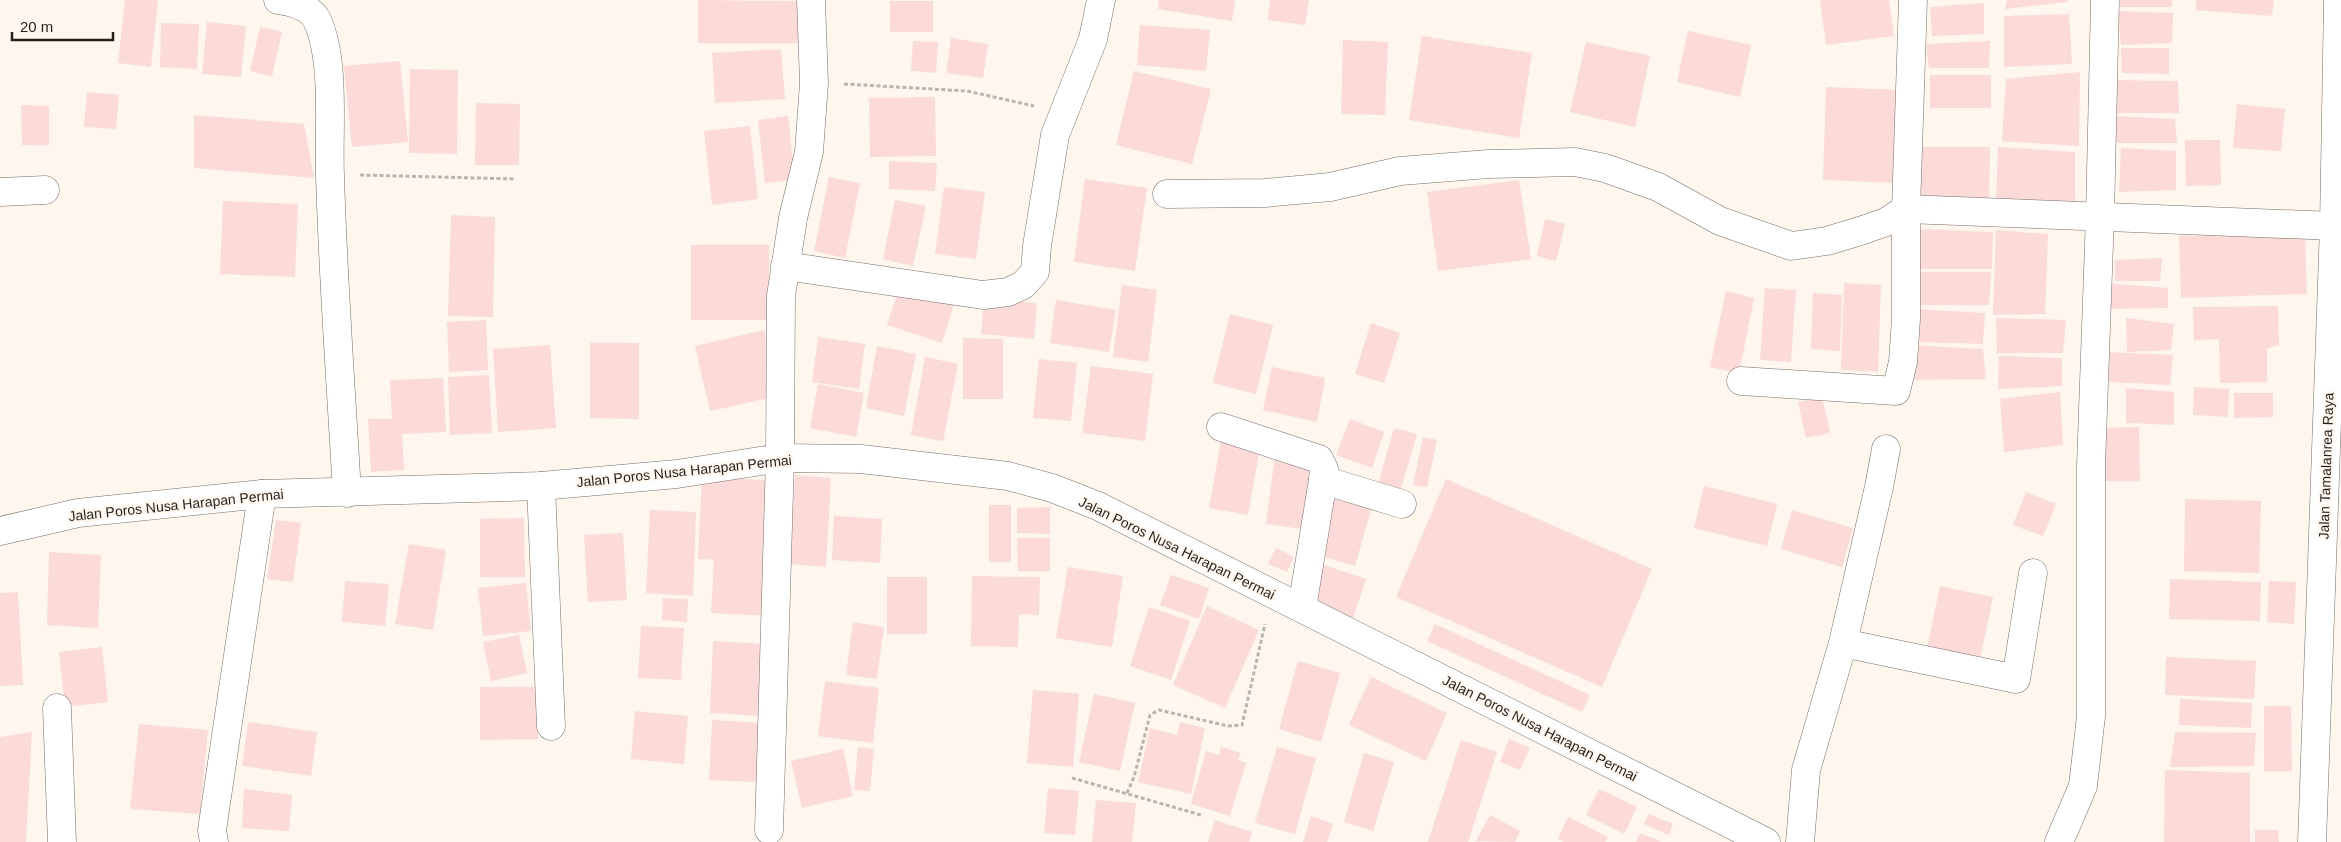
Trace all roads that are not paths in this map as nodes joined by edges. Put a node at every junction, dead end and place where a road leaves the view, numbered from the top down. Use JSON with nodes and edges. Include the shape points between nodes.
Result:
{"nodes":[{"id":1,"x":278,"y":0,"type":"edge"},
{"id":2,"x":811,"y":0,"type":"edge"},
{"id":3,"x":1102,"y":0,"type":"edge"},
{"id":4,"x":1912,"y":0,"type":"edge"},
{"id":5,"x":2104,"y":0,"type":"edge"},
{"id":6,"x":2338,"y":0,"type":"edge"},
{"id":7,"x":45,"y":190,"type":"dead end"},
{"id":8,"x":0,"y":192,"type":"edge"},
{"id":9,"x":1167,"y":194,"type":"dead end"},
{"id":10,"x":1906,"y":209,"type":"junction"},
{"id":11,"x":2100,"y":216,"type":"junction"},
{"id":12,"x":2338,"y":226,"type":"edge"},
{"id":13,"x":785,"y":266,"type":"junction"},
{"id":14,"x":1741,"y":381,"type":"dead end"},
{"id":15,"x":1221,"y":427,"type":"dead end"},
{"id":16,"x":1886,"y":450,"type":"dead end"},
{"id":17,"x":780,"y":458,"type":"junction"},
{"id":18,"x":1323,"y":480,"type":"junction"},
{"id":19,"x":541,"y":486,"type":"junction"},
{"id":20,"x":347,"y":493,"type":"junction"},
{"id":21,"x":262,"y":494,"type":"junction"},
{"id":22,"x":1402,"y":504,"type":"dead end"},
{"id":23,"x":0,"y":531,"type":"edge"},
{"id":24,"x":2033,"y":573,"type":"dead end"},
{"id":25,"x":1302,"y":608,"type":"junction"},
{"id":26,"x":1843,"y":643,"type":"junction"},
{"id":27,"x":56,"y":708,"type":"dead end"},
{"id":28,"x":551,"y":726,"type":"dead end"},
{"id":29,"x":769,"y":830,"type":"dead end"},
{"id":30,"x":62,"y":842,"type":"edge"},
{"id":31,"x":214,"y":842,"type":"edge"},
{"id":32,"x":1766,"y":842,"type":"edge"},
{"id":33,"x":1800,"y":842,"type":"edge"},
{"id":34,"x":2059,"y":842,"type":"edge"},
{"id":35,"x":2312,"y":842,"type":"edge"}],
"edges":[{"from":1,"to":20,"type":"street","via":[[297,4],[316,18],[324,41],[329,86],[330,174]]},
{"from":2,"to":13,"type":"street","via":[[814,83],[809,152]]},
{"from":3,"to":13,"type":"street","via":[[1093,39],[1055,135],[1035,272],[1023,285],[1008,292],[983,295]]},
{"from":4,"to":10,"type":"street"},
{"from":5,"to":11,"type":"street"},
{"from":6,"to":12,"type":"street","name":"Jalan Tamalanrea Raya"},
{"from":7,"to":8,"type":"street"},
{"from":9,"to":10,"type":"street","via":[[1265,193],[1330,187],[1400,171],[1575,162],[1605,168],[1658,187],[1720,221],[1790,246],[1860,232],[1886,222]]},
{"from":10,"to":11,"type":"street"},
{"from":10,"to":14,"type":"street","via":[[1906,319],[1903,362],[1896,391]]},
{"from":11,"to":12,"type":"street"},
{"from":11,"to":34,"type":"street","via":[[2091,466],[2091,716],[2083,786]]},
{"from":12,"to":35,"type":"street","name":"Jalan Tamalanrea Raya"},
{"from":13,"to":17,"type":"street","via":[[781,296]]},
{"from":15,"to":18,"type":"street","via":[[1320,459],[1324,469]]},
{"from":16,"to":26,"type":"street"},
{"from":17,"to":19,"type":"street","name":"Jalan Poros Nusa Harapan Permai","via":[[677,474]]},
{"from":17,"to":25,"type":"street","name":"Jalan Poros Nusa Harapan Permai","via":[[861,459],[1008,476],[1052,488],[1098,506]]},
{"from":17,"to":29,"type":"street"},
{"from":18,"to":22,"type":"street"},
{"from":18,"to":25,"type":"street"},
{"from":19,"to":20,"type":"street","name":"Jalan Poros Nusa Harapan Permai"},
{"from":19,"to":28,"type":"street"},
{"from":20,"to":21,"type":"street","name":"Jalan Poros Nusa Harapan Permai"},
{"from":21,"to":23,"type":"street","name":"Jalan Poros Nusa Harapan Permai","via":[[78,513]]},
{"from":21,"to":31,"type":"street","via":[[212,830]]},
{"from":24,"to":26,"type":"street","via":[[2016,679]]},
{"from":25,"to":32,"type":"street","name":"Jalan Poros Nusa Harapan Permai"},
{"from":26,"to":33,"type":"street","via":[[1806,770]]},
{"from":27,"to":30,"type":"street"}]}
